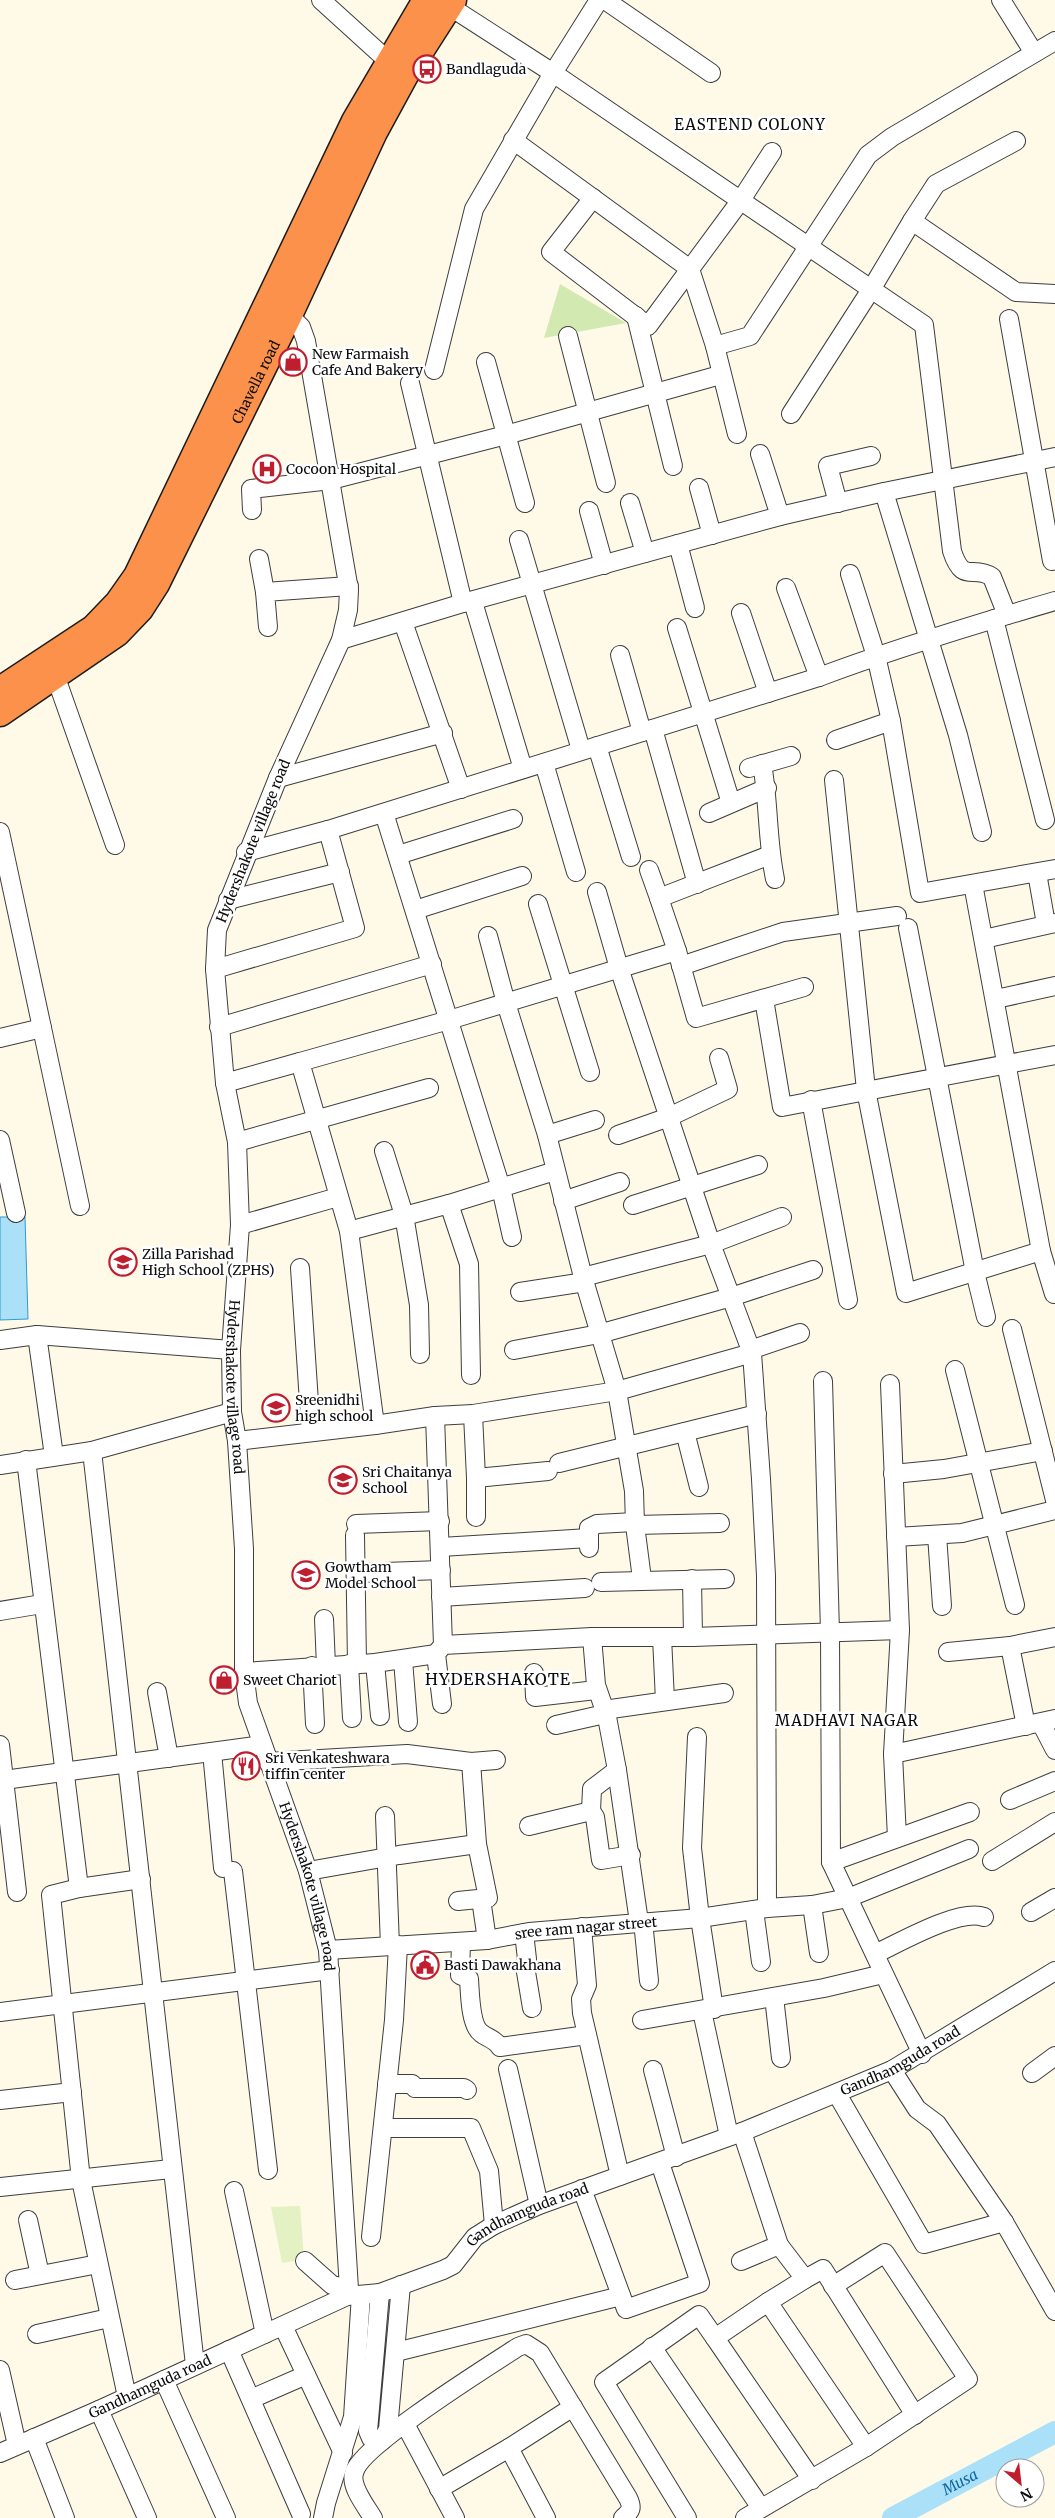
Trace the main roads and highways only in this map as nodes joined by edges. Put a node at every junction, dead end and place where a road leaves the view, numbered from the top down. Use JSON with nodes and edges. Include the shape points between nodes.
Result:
{"nodes":[{"id":1,"x":443,"y":2,"type":"edge"},
{"id":2,"x":280,"y":307,"type":"junction"},
{"id":3,"x":0,"y":690,"type":"edge"},
{"id":4,"x":0,"y":713,"type":"edge"}],
"edges":[{"from":1,"to":2,"type":"highway","name":"Chavella road","via":[[397,68],[374,132]]},
{"from":2,"to":3,"type":"highway","name":"Chavella road","via":[[132,583],[118,603],[94,628]]},
{"from":2,"to":4,"type":"highway","name":"Chavella road","via":[[156,584],[140,609],[117,633]]}]}
